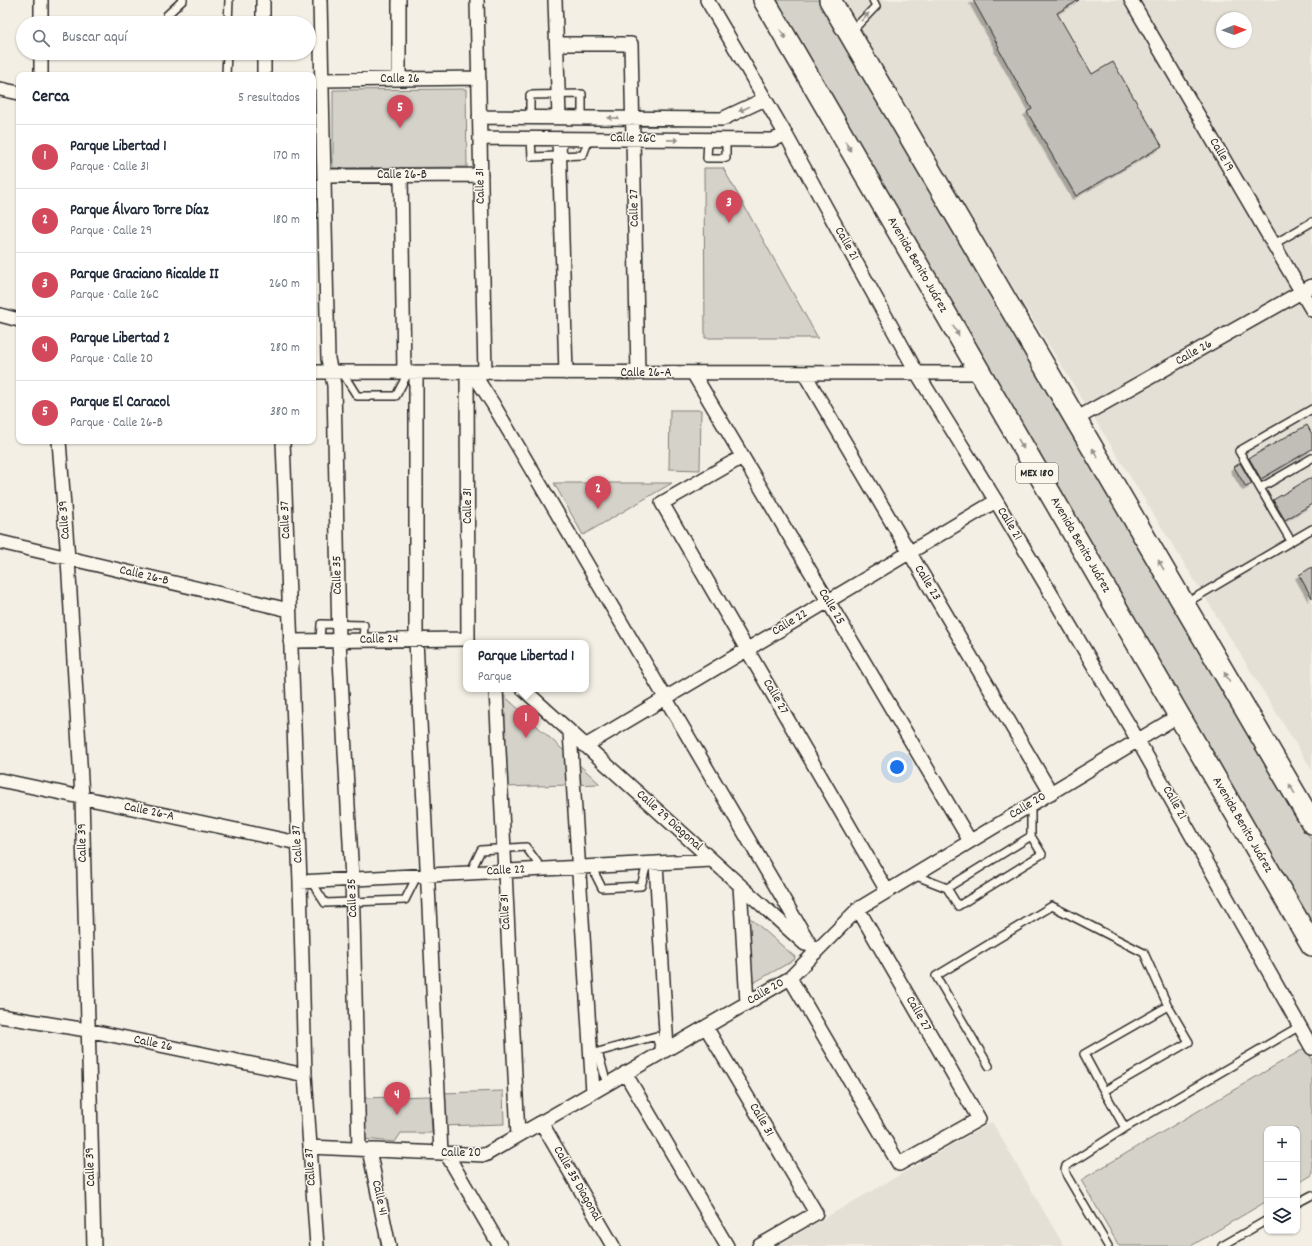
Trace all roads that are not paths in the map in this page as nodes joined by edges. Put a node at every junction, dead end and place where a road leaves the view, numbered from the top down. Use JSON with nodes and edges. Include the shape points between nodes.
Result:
{"nodes":[{"id":1,"x":40,"y":0,"type":"edge"},
{"id":2,"x":183,"y":0,"type":"edge"},
{"id":3,"x":229,"y":0,"type":"edge"},
{"id":4,"x":263,"y":0,"type":"edge"},
{"id":5,"x":320,"y":0,"type":"edge"},
{"id":6,"x":398,"y":0,"type":"edge"},
{"id":7,"x":477,"y":0,"type":"edge"},
{"id":8,"x":555,"y":0,"type":"edge"},
{"id":9,"x":707,"y":0,"type":"edge"},
{"id":10,"x":764,"y":0,"type":"edge"},
{"id":11,"x":830,"y":0,"type":"edge"},
{"id":12,"x":873,"y":0,"type":"edge"},
{"id":13,"x":1131,"y":0,"type":"edge"},
{"id":14,"x":167,"y":15,"type":"dead end"},
{"id":15,"x":41,"y":16,"type":"edge"},
{"id":16,"x":228,"y":16,"type":"edge"},
{"id":17,"x":263,"y":16,"type":"edge"},
{"id":18,"x":850,"y":33,"type":"junction"},
{"id":19,"x":557,"y":44,"type":"junction"},
{"id":20,"x":41,"y":60,"type":"edge"},
{"id":21,"x":227,"y":60,"type":"edge"},
{"id":22,"x":264,"y":60,"type":"edge"},
{"id":23,"x":41,"y":72,"type":"edge"},
{"id":24,"x":226,"y":72,"type":"edge"},
{"id":25,"x":264,"y":72,"type":"edge"},
{"id":26,"x":479,"y":78,"type":"junction"},
{"id":27,"x":399,"y":79,"type":"junction"},
{"id":28,"x":322,"y":80,"type":"junction"},
{"id":29,"x":0,"y":89,"type":"edge"},
{"id":30,"x":16,"y":92,"type":"edge"},
{"id":31,"x":558,"y":94,"type":"junction"},
{"id":32,"x":765,"y":99,"type":"junction"},
{"id":33,"x":480,"y":117,"type":"junction"},
{"id":34,"x":530,"y":117,"type":"junction"},
{"id":35,"x":559,"y":118,"type":"junction"},
{"id":36,"x":582,"y":118,"type":"junction"},
{"id":37,"x":633,"y":118,"type":"junction"},
{"id":38,"x":786,"y":135,"type":"junction"},
{"id":39,"x":480,"y":138,"type":"junction"},
{"id":40,"x":531,"y":139,"type":"junction"},
{"id":41,"x":559,"y":139,"type":"junction"},
{"id":42,"x":589,"y":139,"type":"junction"},
{"id":43,"x":633,"y":139,"type":"junction"},
{"id":44,"x":708,"y":140,"type":"junction"},
{"id":45,"x":726,"y":140,"type":"junction"},
{"id":46,"x":560,"y":156,"type":"junction"},
{"id":47,"x":401,"y":175,"type":"junction"},
{"id":48,"x":481,"y":175,"type":"junction"},
{"id":49,"x":324,"y":176,"type":"junction"},
{"id":50,"x":1312,"y":222,"type":"edge"},
{"id":51,"x":1274,"y":244,"type":"junction"},
{"id":52,"x":1307,"y":289,"type":"edge"},
{"id":53,"x":1312,"y":310,"type":"edge"},
{"id":54,"x":0,"y":315,"type":"edge"},
{"id":55,"x":16,"y":319,"type":"edge"},
{"id":56,"x":316,"y":373,"type":"edge"},
{"id":57,"x":409,"y":373,"type":"junction"},
{"id":58,"x":475,"y":373,"type":"junction"},
{"id":59,"x":566,"y":373,"type":"junction"},
{"id":60,"x":638,"y":373,"type":"junction"},
{"id":61,"x":693,"y":373,"type":"junction"},
{"id":62,"x":804,"y":373,"type":"junction"},
{"id":63,"x":917,"y":373,"type":"junction"},
{"id":64,"x":980,"y":373,"type":"junction"},
{"id":65,"x":336,"y":377,"type":"junction"},
{"id":66,"x":1312,"y":409,"type":"edge"},
{"id":67,"x":1076,"y":420,"type":"junction"},
{"id":68,"x":59,"y":444,"type":"edge"},
{"id":69,"x":283,"y":444,"type":"edge"},
{"id":70,"x":742,"y":457,"type":"junction"},
{"id":71,"x":1312,"y":458,"type":"edge"},
{"id":72,"x":1260,"y":488,"type":"junction"},
{"id":73,"x":996,"y":501,"type":"junction"},
{"id":74,"x":1312,"y":529,"type":"edge"},
{"id":75,"x":1291,"y":541,"type":"junction"},
{"id":76,"x":0,"y":542,"type":"edge"},
{"id":77,"x":909,"y":553,"type":"junction"},
{"id":78,"x":68,"y":559,"type":"junction"},
{"id":79,"x":827,"y":602,"type":"junction"},
{"id":80,"x":1184,"y":604,"type":"junction"},
{"id":81,"x":289,"y":610,"type":"junction"},
{"id":82,"x":339,"y":624,"type":"junction"},
{"id":83,"x":363,"y":640,"type":"junction"},
{"id":84,"x":416,"y":640,"type":"junction"},
{"id":85,"x":470,"y":640,"type":"edge"},
{"id":86,"x":290,"y":641,"type":"junction"},
{"id":87,"x":320,"y":641,"type":"junction"},
{"id":88,"x":339,"y":641,"type":"junction"},
{"id":89,"x":463,"y":641,"type":"edge"},
{"id":90,"x":747,"y":649,"type":"junction"},
{"id":91,"x":496,"y":692,"type":"edge"},
{"id":92,"x":526,"y":692,"type":"edge"},
{"id":93,"x":665,"y":698,"type":"junction"},
{"id":94,"x":1178,"y":716,"type":"junction"},
{"id":95,"x":570,"y":732,"type":"junction"},
{"id":96,"x":1138,"y":740,"type":"junction"},
{"id":97,"x":585,"y":746,"type":"junction"},
{"id":98,"x":0,"y":780,"type":"edge"},
{"id":99,"x":1051,"y":793,"type":"junction"},
{"id":100,"x":82,"y":797,"type":"junction"},
{"id":101,"x":1031,"y":805,"type":"junction"},
{"id":102,"x":1312,"y":823,"type":"edge"},
{"id":103,"x":1031,"y":836,"type":"junction"},
{"id":104,"x":970,"y":842,"type":"junction"},
{"id":105,"x":298,"y":843,"type":"junction"},
{"id":106,"x":504,"y":848,"type":"junction"},
{"id":107,"x":712,"y":860,"type":"junction"},
{"id":108,"x":651,"y":863,"type":"junction"},
{"id":109,"x":585,"y":867,"type":"junction"},
{"id":110,"x":542,"y":869,"type":"junction"},
{"id":111,"x":505,"y":871,"type":"junction"},
{"id":112,"x":470,"y":873,"type":"junction"},
{"id":113,"x":422,"y":875,"type":"junction"},
{"id":114,"x":912,"y":876,"type":"junction"},
{"id":115,"x":352,"y":879,"type":"junction"},
{"id":116,"x":306,"y":882,"type":"junction"},
{"id":117,"x":740,"y":885,"type":"junction"},
{"id":118,"x":947,"y":888,"type":"junction"},
{"id":119,"x":887,"y":891,"type":"junction"},
{"id":120,"x":353,"y":902,"type":"junction"},
{"id":121,"x":858,"y":909,"type":"junction"},
{"id":122,"x":1312,"y":945,"type":"edge"},
{"id":123,"x":815,"y":953,"type":"junction"},
{"id":124,"x":790,"y":978,"type":"junction"},
{"id":125,"x":747,"y":1003,"type":"junction"},
{"id":126,"x":1168,"y":1006,"type":"junction"},
{"id":127,"x":0,"y":1016,"type":"edge"},
{"id":128,"x":1300,"y":1026,"type":"junction"},
{"id":129,"x":706,"y":1027,"type":"junction"},
{"id":130,"x":87,"y":1030,"type":"junction"},
{"id":131,"x":1312,"y":1048,"type":"edge"},
{"id":132,"x":664,"y":1051,"type":"junction"},
{"id":133,"x":989,"y":1066,"type":"dead end"},
{"id":134,"x":625,"y":1074,"type":"junction"},
{"id":135,"x":305,"y":1076,"type":"junction"},
{"id":136,"x":607,"y":1084,"type":"junction"},
{"id":137,"x":1104,"y":1091,"type":"junction"},
{"id":138,"x":593,"y":1092,"type":"junction"},
{"id":139,"x":541,"y":1122,"type":"junction"},
{"id":140,"x":1125,"y":1128,"type":"junction"},
{"id":141,"x":518,"y":1136,"type":"junction"},
{"id":142,"x":310,"y":1147,"type":"junction"},
{"id":143,"x":364,"y":1150,"type":"junction"},
{"id":144,"x":443,"y":1153,"type":"junction"},
{"id":145,"x":1312,"y":1195,"type":"edge"},
{"id":146,"x":1300,"y":1201,"type":"edge"},
{"id":147,"x":1264,"y":1222,"type":"edge"},
{"id":148,"x":94,"y":1246,"type":"edge"},
{"id":149,"x":317,"y":1246,"type":"edge"},
{"id":150,"x":389,"y":1246,"type":"edge"},
{"id":151,"x":500,"y":1246,"type":"edge"},
{"id":152,"x":613,"y":1246,"type":"edge"},
{"id":153,"x":726,"y":1246,"type":"edge"},
{"id":154,"x":759,"y":1246,"type":"edge"},
{"id":155,"x":1108,"y":1246,"type":"edge"},
{"id":156,"x":1222,"y":1246,"type":"edge"}],
"edges":[{"from":1,"to":15,"type":"street"},
{"from":2,"to":14,"type":"lane"},
{"from":3,"to":16,"type":"lane"},
{"from":4,"to":17,"type":"street"},
{"from":5,"to":28,"type":"street","name":"Calle 35"},
{"from":6,"to":27,"type":"street"},
{"from":7,"to":26,"type":"street","name":"Calle 31"},
{"from":8,"to":19,"type":"street"},
{"from":9,"to":32,"type":"street","name":"Calle 21"},
{"from":10,"to":64,"type":"main road","name":"Avenida Benito Juárez","number":"MEX 180","one_way":true},
{"from":11,"to":18,"type":"main road"},
{"from":18,"to":12,"type":"lane","one_way":true,"via":[[876,6]]},
{"from":13,"to":51,"type":"street","name":"Calle 19"},
{"from":18,"to":67,"type":"main road"},
{"from":19,"to":31,"type":"street"},
{"from":19,"to":37,"type":"street","name":"Calle 27","via":[[631,44]]},
{"from":20,"to":23,"type":"street"},
{"from":21,"to":24,"type":"lane"},
{"from":22,"to":25,"type":"street"},
{"from":26,"to":27,"type":"street","name":"Calle 26"},
{"from":26,"to":33,"type":"street","name":"Calle 31"},
{"from":27,"to":28,"type":"street","name":"Calle 26"},
{"from":28,"to":49,"type":"street","name":"Calle 35"},
{"from":29,"to":30,"type":"street"},
{"from":31,"to":34,"type":"lane","via":[[530,95]]},
{"from":31,"to":35,"type":"street"},
{"from":31,"to":36,"type":"lane","via":[[582,94]]},
{"from":32,"to":37,"type":"street","name":"Calle 26C","one_way":true,"via":[[722,119]]},
{"from":32,"to":38,"type":"street","name":"Calle 21"},
{"from":33,"to":34,"type":"street","name":"Calle 26C"},
{"from":33,"to":39,"type":"street","name":"Calle 31"},
{"from":34,"to":35,"type":"street","name":"Calle 26C"},
{"from":35,"to":36,"type":"street","name":"Calle 26C"},
{"from":37,"to":36,"type":"street","name":"Calle 26C","one_way":true},
{"from":37,"to":43,"type":"street","name":"Calle 27"},
{"from":38,"to":45,"type":"street","name":"Calle 26C","via":[[772,140]]},
{"from":38,"to":63,"type":"street","name":"Calle 21"},
{"from":39,"to":40,"type":"street","name":"Calle 26C"},
{"from":39,"to":48,"type":"street","name":"Calle 31"},
{"from":40,"to":41,"type":"street","name":"Calle 26C"},
{"from":40,"to":46,"type":"lane","via":[[532,157]]},
{"from":41,"to":42,"type":"street","name":"Calle 26C"},
{"from":41,"to":46,"type":"street"},
{"from":42,"to":43,"type":"street","name":"Calle 26C"},
{"from":42,"to":46,"type":"lane","via":[[583,155]]},
{"from":43,"to":44,"type":"street","name":"Calle 26C","one_way":true},
{"from":43,"to":60,"type":"street","name":"Calle 27"},
{"from":44,"to":45,"type":"street","name":"Calle 26C"},
{"from":44,"to":45,"type":"lane","via":[[707,158],[726,158]]},
{"from":46,"to":59,"type":"street"},
{"from":47,"to":48,"type":"street","name":"Calle 26-B"},
{"from":47,"to":49,"type":"street","name":"Calle 26-B"},
{"from":47,"to":57,"type":"street"},
{"from":48,"to":58,"type":"street","name":"Calle 31"},
{"from":49,"to":65,"type":"street","name":"Calle 35","via":[[328,359]]},
{"from":50,"to":51,"type":"lane"},
{"from":51,"to":52,"type":"street","name":"Calle 19"},
{"from":52,"to":53,"type":"street","name":"Calle 19"},
{"from":52,"to":67,"type":"street","name":"Calle 26"},
{"from":54,"to":55,"type":"street"},
{"from":56,"to":65,"type":"street","name":"Calle 26-A"},
{"from":57,"to":58,"type":"street","name":"Calle 26-A"},
{"from":57,"to":65,"type":"street","name":"Calle 26-A"},
{"from":57,"to":65,"type":"lane","via":[[396,396],[357,396]]},
{"from":57,"to":84,"type":"street"},
{"from":58,"to":59,"type":"street","name":"Calle 26-A"},
{"from":58,"to":85,"type":"street","name":"Calle 31"},
{"from":58,"to":93,"type":"street"},
{"from":59,"to":60,"type":"street","name":"Calle 26-A"},
{"from":60,"to":61,"type":"street","name":"Calle 26-A"},
{"from":61,"to":62,"type":"street","name":"Calle 26-A"},
{"from":61,"to":70,"type":"street","name":"Calle 25"},
{"from":62,"to":63,"type":"street","name":"Calle 26-A"},
{"from":62,"to":77,"type":"street","name":"Calle 23"},
{"from":63,"to":64,"type":"street","name":"Calle 26-A"},
{"from":63,"to":73,"type":"street","name":"Calle 21"},
{"from":64,"to":94,"type":"main road","name":"Avenida Benito Juárez","number":"MEX 180","one_way":true},
{"from":65,"to":82,"type":"street","name":"Calle 35"},
{"from":66,"to":72,"type":"lane","via":[[1239,451]]},
{"from":80,"to":67,"type":"main road","one_way":true},
{"from":68,"to":78,"type":"street","name":"Calle 39"},
{"from":69,"to":81,"type":"street","name":"Calle 37"},
{"from":70,"to":79,"type":"street","name":"Calle 25"},
{"from":70,"to":90,"type":"street","name":"Calle 27","via":[[662,503]]},
{"from":71,"to":72,"type":"lane"},
{"from":72,"to":75,"type":"lane"},
{"from":73,"to":77,"type":"street","name":"Calle 22"},
{"from":73,"to":96,"type":"street","name":"Calle 21"},
{"from":74,"to":75,"type":"lane"},
{"from":75,"to":80,"type":"lane"},
{"from":76,"to":78,"type":"street","name":"Calle 26-B"},
{"from":77,"to":79,"type":"street","name":"Calle 22"},
{"from":77,"to":99,"type":"street","name":"Calle 23"},
{"from":78,"to":81,"type":"street","name":"Calle 26-B"},
{"from":78,"to":100,"type":"street","name":"Calle 39"},
{"from":79,"to":90,"type":"street","name":"Calle 22"},
{"from":79,"to":104,"type":"street","name":"Calle 25"},
{"from":102,"to":80,"type":"main road","one_way":true},
{"from":81,"to":86,"type":"street","name":"Calle 37"},
{"from":82,"to":83,"type":"lane","via":[[364,625]]},
{"from":82,"to":87,"type":"lane","via":[[321,624]]},
{"from":82,"to":88,"type":"street","name":"Calle 35"},
{"from":83,"to":84,"type":"street","name":"Calle 24"},
{"from":83,"to":88,"type":"street","name":"Calle 24"},
{"from":84,"to":89,"type":"street","name":"Calle 24"},
{"from":84,"to":113,"type":"street"},
{"from":86,"to":87,"type":"street","name":"Calle 24"},
{"from":86,"to":105,"type":"street","name":"Calle 37"},
{"from":87,"to":88,"type":"street","name":"Calle 24"},
{"from":88,"to":115,"type":"street","name":"Calle 35"},
{"from":90,"to":93,"type":"street","name":"Calle 22"},
{"from":90,"to":119,"type":"street","name":"Calle 27"},
{"from":91,"to":106,"type":"street","name":"Calle 31"},
{"from":92,"to":95,"type":"street","name":"Calle 29 Diagonal"},
{"from":93,"to":97,"type":"street","name":"Calle 22"},
{"from":93,"to":123,"type":"street"},
{"from":94,"to":96,"type":"street","name":"Calle 20"},
{"from":94,"to":122,"type":"main road","name":"Avenida Benito Juárez","number":"MEX 180"},
{"from":95,"to":97,"type":"street","name":"Calle 29 Diagonal"},
{"from":95,"to":109,"type":"street"},
{"from":96,"to":99,"type":"street","name":"Calle 20"},
{"from":96,"to":128,"type":"street","name":"Calle 21"},
{"from":97,"to":107,"type":"street","name":"Calle 29 Diagonal"},
{"from":98,"to":100,"type":"street","name":"Calle 26-A"},
{"from":99,"to":101,"type":"street","name":"Calle 20"},
{"from":100,"to":105,"type":"street","name":"Calle 26-A"},
{"from":100,"to":130,"type":"street","name":"Calle 39"},
{"from":101,"to":103,"type":"lane"},
{"from":101,"to":104,"type":"street","name":"Calle 20"},
{"from":103,"to":118,"type":"lane"},
{"from":103,"to":118,"type":"lane","via":[[1042,854],[1036,858],[958,906]]},
{"from":104,"to":114,"type":"street","name":"Calle 20"},
{"from":105,"to":116,"type":"street","name":"Calle 37"},
{"from":106,"to":110,"type":"lane","via":[[526,847]]},
{"from":106,"to":111,"type":"street","name":"Calle 31"},
{"from":106,"to":112,"type":"lane","via":[[481,850]]},
{"from":107,"to":108,"type":"street","name":"Calle 22"},
{"from":107,"to":117,"type":"street","name":"Calle 29 Diagonal"},
{"from":108,"to":109,"type":"street","name":"Calle 22"},
{"from":108,"to":109,"type":"lane","via":[[641,886],[602,888]]},
{"from":108,"to":132,"type":"street"},
{"from":109,"to":110,"type":"street","name":"Calle 22"},
{"from":109,"to":138,"type":"street"},
{"from":110,"to":111,"type":"street","name":"Calle 22"},
{"from":111,"to":112,"type":"street","name":"Calle 22"},
{"from":111,"to":141,"type":"street","name":"Calle 31"},
{"from":112,"to":113,"type":"street","name":"Calle 22"},
{"from":113,"to":115,"type":"street","name":"Calle 22"},
{"from":113,"to":120,"type":"lane","via":[[405,900]]},
{"from":113,"to":144,"type":"street"},
{"from":114,"to":118,"type":"lane"},
{"from":114,"to":119,"type":"street","name":"Calle 20"},
{"from":115,"to":116,"type":"street","name":"Calle 22"},
{"from":115,"to":120,"type":"street","name":"Calle 35"},
{"from":116,"to":120,"type":"lane","via":[[325,903]]},
{"from":116,"to":135,"type":"street","name":"Calle 37"},
{"from":117,"to":123,"type":"street","name":"Calle 29 Diagonal"},
{"from":117,"to":125,"type":"street"},
{"from":119,"to":121,"type":"street","name":"Calle 20"},
{"from":120,"to":143,"type":"street","name":"Calle 35"},
{"from":121,"to":123,"type":"street","name":"Calle 20"},
{"from":121,"to":124,"type":"street","name":"Calle 27","via":[[979,1119],[899,1164]]},
{"from":123,"to":124,"type":"street","name":"Calle 20"},
{"from":124,"to":125,"type":"street","name":"Calle 20"},
{"from":125,"to":129,"type":"street","name":"Calle 20"},
{"from":126,"to":133,"type":"lane","via":[[1144,952],[1052,906],[936,976]]},
{"from":126,"to":137,"type":"lane","via":[[1084,1054]]},
{"from":126,"to":137,"type":"lane","via":[[1189,1042]]},
{"from":127,"to":130,"type":"street","name":"Calle 26"},
{"from":128,"to":131,"type":"street","name":"Calle 21"},
{"from":128,"to":140,"type":"lane"},
{"from":129,"to":132,"type":"street","name":"Calle 20"},
{"from":129,"to":154,"type":"street","name":"Calle 31","via":[[816,1213]]},
{"from":130,"to":135,"type":"street","name":"Calle 26"},
{"from":130,"to":148,"type":"street","name":"Calle 39"},
{"from":132,"to":134,"type":"street","name":"Calle 20"},
{"from":132,"to":136,"type":"lane","via":[[656,1036],[598,1052]]},
{"from":134,"to":136,"type":"street","name":"Calle 20"},
{"from":134,"to":153,"type":"street"},
{"from":135,"to":142,"type":"street","name":"Calle 37"},
{"from":136,"to":138,"type":"street","name":"Calle 20"},
{"from":137,"to":140,"type":"lane"},
{"from":138,"to":139,"type":"street","name":"Calle 20"},
{"from":139,"to":141,"type":"street","name":"Calle 20"},
{"from":139,"to":152,"type":"street","name":"Calle 35 Diagonal"},
{"from":140,"to":155,"type":"lane","via":[[1066,1166],[1065,1170]]},
{"from":141,"to":144,"type":"street","name":"Calle 20","via":[[484,1155]]},
{"from":142,"to":143,"type":"street","name":"Calle 20"},
{"from":142,"to":149,"type":"street","name":"Calle 37"},
{"from":143,"to":144,"type":"street","name":"Calle 20"},
{"from":143,"to":150,"type":"street","name":"Calle 41"},
{"from":144,"to":151,"type":"street"},
{"from":145,"to":146,"type":"lane"},
{"from":147,"to":156,"type":"lane"}]}
